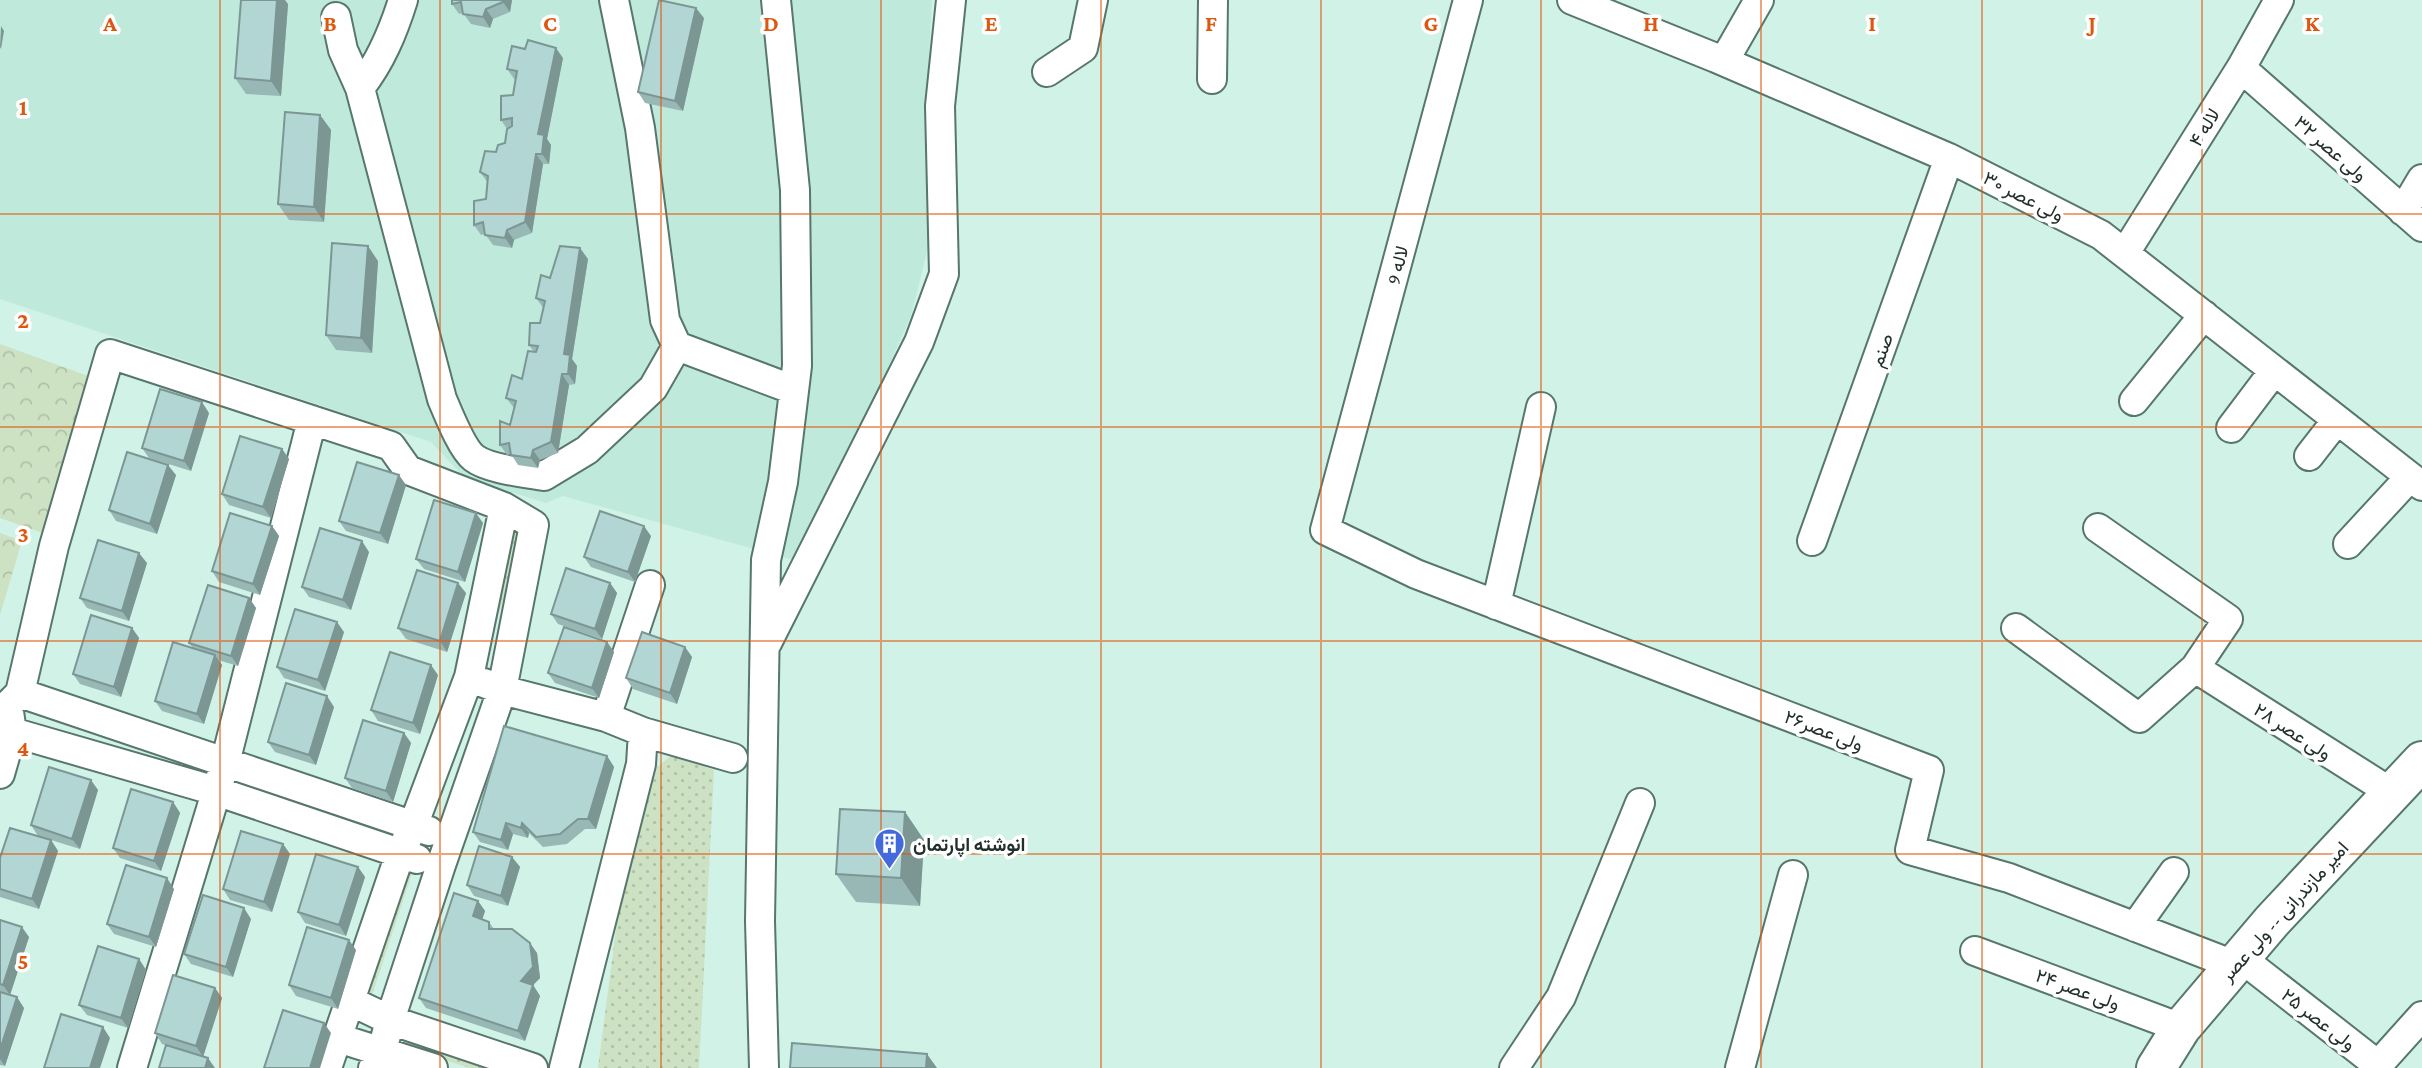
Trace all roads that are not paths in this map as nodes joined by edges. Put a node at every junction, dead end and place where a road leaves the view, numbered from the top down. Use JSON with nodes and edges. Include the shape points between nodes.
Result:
{"nodes":[{"id":1,"x":403,"y":0,"type":"edge"},
{"id":2,"x":614,"y":0,"type":"edge"},
{"id":3,"x":776,"y":0,"type":"edge"},
{"id":4,"x":951,"y":0,"type":"edge"},
{"id":5,"x":1093,"y":0,"type":"edge"},
{"id":6,"x":1213,"y":0,"type":"edge"},
{"id":7,"x":1468,"y":0,"type":"edge"},
{"id":8,"x":1572,"y":0,"type":"edge"},
{"id":9,"x":1759,"y":0,"type":"edge"},
{"id":10,"x":2279,"y":0,"type":"edge"},
{"id":11,"x":336,"y":17,"type":"dead end"},
{"id":12,"x":1724,"y":61,"type":"junction"},
{"id":13,"x":2241,"y":68,"type":"junction"},
{"id":14,"x":1047,"y":72,"type":"dead end"},
{"id":15,"x":1212,"y":79,"type":"dead end"},
{"id":16,"x":360,"y":88,"type":"junction"},
{"id":17,"x":1949,"y":158,"type":"junction"},
{"id":18,"x":2422,"y":179,"type":"edge"},
{"id":19,"x":2412,"y":219,"type":"edge"},
{"id":20,"x":2125,"y":253,"type":"junction"},
{"id":21,"x":2204,"y":315,"type":"junction"},
{"id":22,"x":677,"y":346,"type":"junction"},
{"id":23,"x":2274,"y":371,"type":"junction"},
{"id":24,"x":794,"y":390,"type":"junction"},
{"id":25,"x":2134,"y":401,"type":"dead end"},
{"id":26,"x":1541,"y":407,"type":"dead end"},
{"id":27,"x":2337,"y":420,"type":"junction"},
{"id":28,"x":312,"y":421,"type":"junction"},
{"id":29,"x":2231,"y":428,"type":"dead end"},
{"id":30,"x":2309,"y":456,"type":"dead end"},
{"id":31,"x":2416,"y":482,"type":"edge"},
{"id":32,"x":505,"y":507,"type":"junction"},
{"id":33,"x":2098,"y":528,"type":"dead end"},
{"id":34,"x":1325,"y":530,"type":"joint"},
{"id":35,"x":1812,"y":541,"type":"dead end"},
{"id":36,"x":2348,"y":544,"type":"dead end"},
{"id":37,"x":650,"y":585,"type":"dead end"},
{"id":38,"x":1496,"y":605,"type":"junction"},
{"id":39,"x":2017,"y":628,"type":"dead end"},
{"id":40,"x":764,"y":649,"type":"junction"},
{"id":41,"x":2195,"y":668,"type":"junction"},
{"id":42,"x":469,"y":677,"type":"junction"},
{"id":43,"x":502,"y":690,"type":"junction"},
{"id":44,"x":10,"y":708,"type":"edge"},
{"id":45,"x":606,"y":717,"type":"junction"},
{"id":46,"x":643,"y":732,"type":"junction"},
{"id":47,"x":733,"y":758,"type":"dead end"},
{"id":48,"x":2422,"y":761,"type":"edge"},
{"id":49,"x":225,"y":763,"type":"junction"},
{"id":50,"x":0,"y":774,"type":"edge"},
{"id":51,"x":216,"y":791,"type":"junction"},
{"id":52,"x":2392,"y":793,"type":"junction"},
{"id":53,"x":1640,"y":803,"type":"dead end"},
{"id":54,"x":413,"y":826,"type":"junction"},
{"id":55,"x":451,"y":837,"type":"junction"},
{"id":56,"x":400,"y":855,"type":"junction"},
{"id":57,"x":441,"y":865,"type":"junction"},
{"id":58,"x":2174,"y":872,"type":"dead end"},
{"id":59,"x":1793,"y":875,"type":"dead end"},
{"id":60,"x":2134,"y":927,"type":"junction"},
{"id":61,"x":1975,"y":951,"type":"dead end"},
{"id":62,"x":2238,"y":962,"type":"junction"},
{"id":63,"x":351,"y":1001,"type":"junction"},
{"id":64,"x":2422,"y":1016,"type":"edge"},
{"id":65,"x":390,"y":1020,"type":"junction"},
{"id":66,"x":2181,"y":1028,"type":"junction"},
{"id":67,"x":338,"y":1038,"type":"junction"},
{"id":68,"x":378,"y":1060,"type":"edge"},
{"id":69,"x":2376,"y":1067,"type":"edge"},
{"id":70,"x":132,"y":1068,"type":"edge"},
{"id":71,"x":327,"y":1068,"type":"edge"},
{"id":72,"x":433,"y":1068,"type":"edge"},
{"id":73,"x":533,"y":1068,"type":"edge"},
{"id":74,"x":564,"y":1068,"type":"edge"},
{"id":75,"x":764,"y":1068,"type":"edge"},
{"id":76,"x":1514,"y":1068,"type":"edge"},
{"id":77,"x":1740,"y":1068,"type":"edge"},
{"id":78,"x":2156,"y":1068,"type":"edge"}],
"edges":[{"from":1,"to":16,"type":"street","via":[[392,34]]},
{"from":2,"to":22,"type":"street","via":[[640,128],[665,320]]},
{"from":3,"to":24,"type":"street","via":[[795,190]]},
{"from":4,"to":40,"type":"street","via":[[940,106],[944,274],[919,342]]},
{"from":5,"to":14,"type":"street","via":[[1083,48]]},
{"from":6,"to":15,"type":"street"},
{"from":7,"to":34,"type":"street","name":"لاله 9"},
{"from":8,"to":12,"type":"street","name":"ولی عصر ۳۰"},
{"from":9,"to":12,"type":"street"},
{"from":10,"to":13,"type":"street","name":"لاله ۴"},
{"from":11,"to":16,"type":"street","via":[[343,50]]},
{"from":12,"to":17,"type":"street","name":"ولی عصر ۳۰"},
{"from":13,"to":19,"type":"street","name":"ولی عصر ۳۲"},
{"from":13,"to":20,"type":"street","name":"لاله ۴"},
{"from":16,"to":22,"type":"street","via":[[442,399],[473,458],[544,476],[587,450],[653,388]]},
{"from":17,"to":20,"type":"street","name":"ولی عصر ۳۰","via":[[2101,235]]},
{"from":17,"to":35,"type":"street","name":"صنم"},
{"from":18,"to":19,"type":"street"},
{"from":20,"to":21,"type":"street","name":"ولی عصر ۳۰"},
{"from":21,"to":23,"type":"street","name":"ولی عصر ۳۰"},
{"from":21,"to":25,"type":"street"},
{"from":22,"to":24,"type":"street"},
{"from":23,"to":27,"type":"street","name":"ولی عصر ۳۰"},
{"from":23,"to":29,"type":"street"},
{"from":24,"to":40,"type":"street","via":[[766,560]]},
{"from":26,"to":38,"type":"street"},
{"from":27,"to":30,"type":"street"},
{"from":27,"to":31,"type":"street","name":"ولی عصر ۳۰"},
{"from":28,"to":32,"type":"street","via":[[391,446],[408,470]]},
{"from":28,"to":44,"type":"street","via":[[110,354]]},
{"from":28,"to":49,"type":"street"},
{"from":31,"to":36,"type":"street"},
{"from":32,"to":42,"type":"street"},
{"from":32,"to":43,"type":"street","via":[[534,525]]},
{"from":33,"to":41,"type":"street","via":[[2228,619]]},
{"from":34,"to":38,"type":"street","name":"ولی عصر۲۶","via":[[1416,574]]},
{"from":37,"to":45,"type":"street"},
{"from":38,"to":60,"type":"street","name":"ولی عصر۲۶","via":[[1929,770],[1910,850],[2009,878]]},
{"from":39,"to":41,"type":"street","via":[[2139,718]]},
{"from":40,"to":75,"type":"street","via":[[760,921]]},
{"from":41,"to":52,"type":"street","name":"ولی عصر ۲۸"},
{"from":42,"to":43,"type":"street"},
{"from":42,"to":54,"type":"street"},
{"from":43,"to":45,"type":"street"},
{"from":43,"to":55,"type":"street"},
{"from":44,"to":49,"type":"street"},
{"from":44,"to":50,"type":"street"},
{"from":44,"to":51,"type":"street"},
{"from":45,"to":46,"type":"street"},
{"from":46,"to":47,"type":"street"},
{"from":46,"to":74,"type":"street","via":[[641,764]]},
{"from":48,"to":52,"type":"main road","name":"امیر مازندرانی -- ولی عصر"},
{"from":49,"to":51,"type":"street"},
{"from":49,"to":54,"type":"street"},
{"from":51,"to":56,"type":"street"},
{"from":51,"to":70,"type":"street"},
{"from":52,"to":62,"type":"main road","name":"امیر مازندرانی -- ولی عصر"},
{"from":53,"to":76,"type":"street","via":[[1561,997]]},
{"from":54,"to":55,"type":"street"},
{"from":54,"to":56,"type":"street"},
{"from":55,"to":57,"type":"street"},
{"from":56,"to":57,"type":"street"},
{"from":56,"to":63,"type":"street"},
{"from":57,"to":65,"type":"street"},
{"from":58,"to":60,"type":"street"},
{"from":59,"to":77,"type":"street"},
{"from":60,"to":62,"type":"street","name":"ولی عصر۲۶"},
{"from":61,"to":66,"type":"street","name":"ولی عصر ۲۴"},
{"from":62,"to":66,"type":"main road","name":"امیر مازندرانی -- ولی عصر"},
{"from":62,"to":69,"type":"street","name":"ولی عصر ۲۵"},
{"from":63,"to":65,"type":"street"},
{"from":63,"to":67,"type":"street"},
{"from":64,"to":69,"type":"street","name":"ولی عصر ۲۵"},
{"from":65,"to":68,"type":"street"},
{"from":65,"to":73,"type":"street"},
{"from":66,"to":78,"type":"main road","name":"امیر مازندرانی -- ولی عصر"},
{"from":67,"to":68,"type":"street"},
{"from":67,"to":71,"type":"street"},
{"from":68,"to":72,"type":"street"}]}
